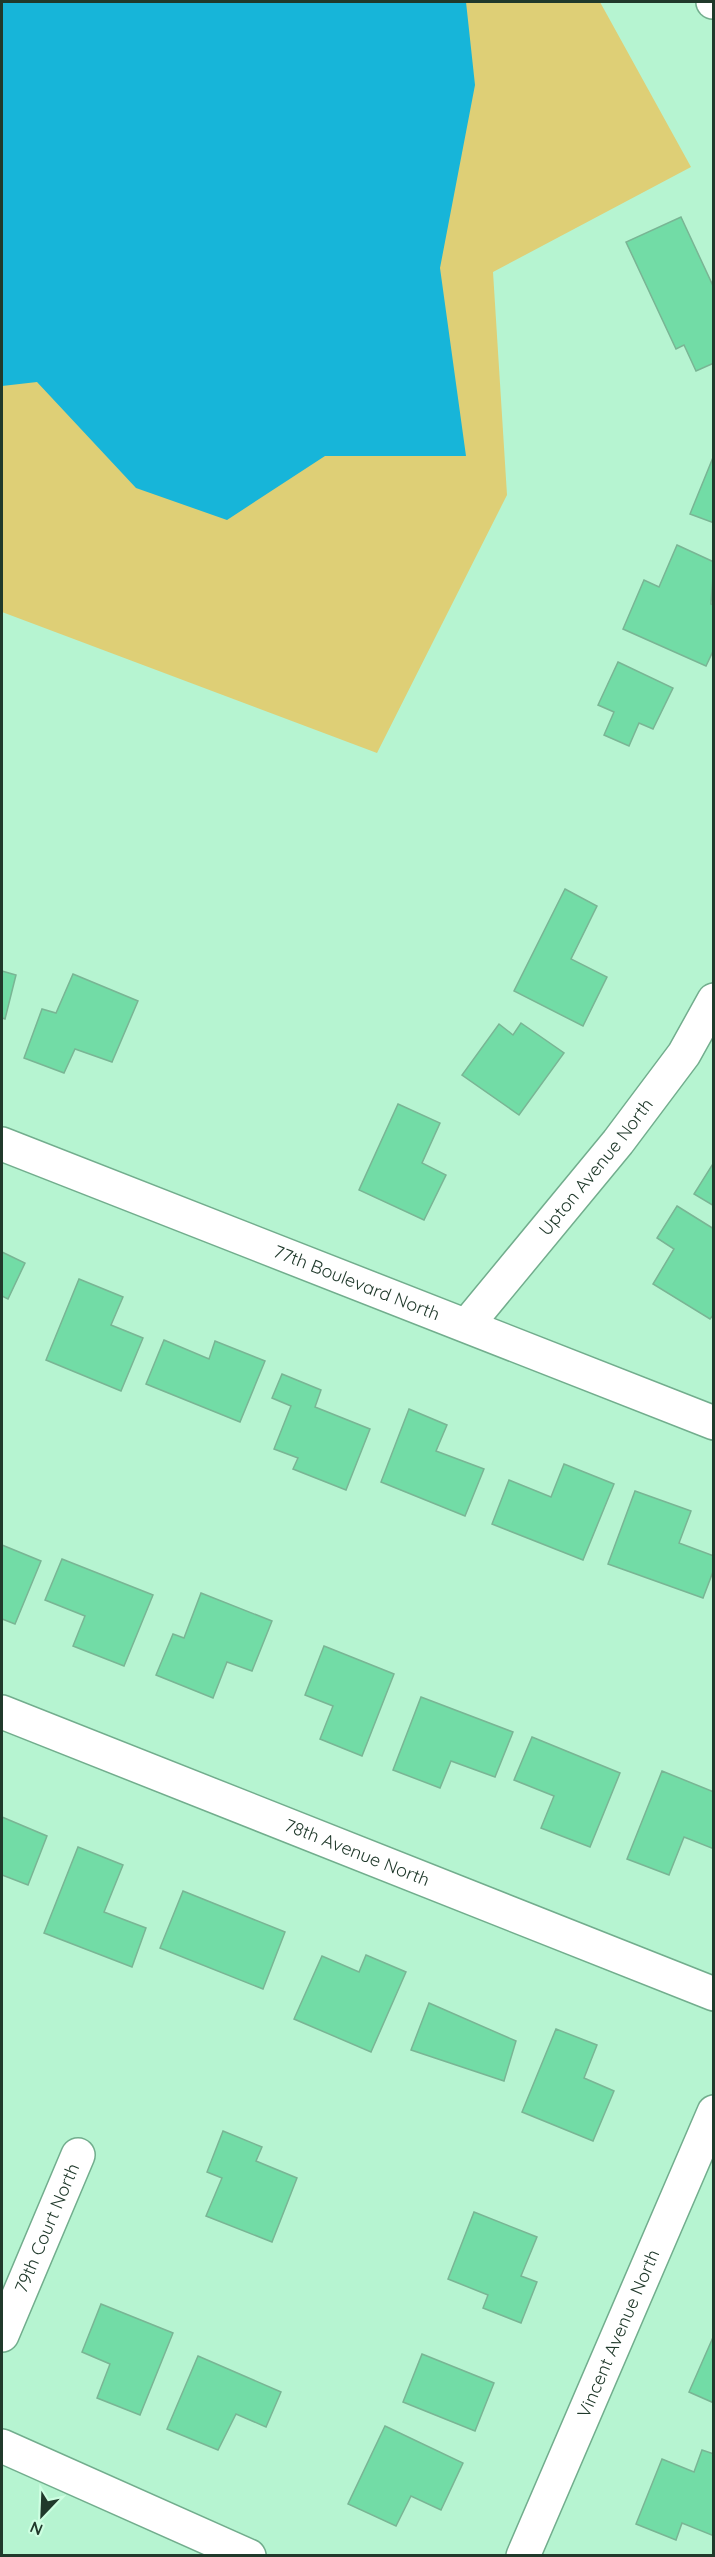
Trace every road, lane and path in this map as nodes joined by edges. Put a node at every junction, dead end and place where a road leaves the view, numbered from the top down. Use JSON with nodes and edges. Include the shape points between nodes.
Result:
{"nodes":[{"id":1,"x":714,"y":1000,"type":"edge"},
{"id":2,"x":2,"y":1144,"type":"edge"},
{"id":3,"x":466,"y":1325,"type":"junction"},
{"id":4,"x":714,"y":1423,"type":"edge"},
{"id":5,"x":2,"y":1712,"type":"edge"},
{"id":6,"x":714,"y":1994,"type":"edge"},
{"id":7,"x":714,"y":2112,"type":"edge"},
{"id":8,"x":78,"y":2155,"type":"dead end"},
{"id":9,"x":2,"y":2335,"type":"edge"},
{"id":10,"x":2,"y":2446,"type":"edge"},
{"id":11,"x":249,"y":2556,"type":"edge"},
{"id":12,"x":523,"y":2556,"type":"edge"}],
"edges":[{"from":1,"to":3,"type":"street","name":"Upton Avenue North","via":[[684,1054],[651,1098]]},
{"from":2,"to":3,"type":"street","name":"77th Boulevard North"},
{"from":3,"to":4,"type":"street","name":"77th Boulevard North"},
{"from":5,"to":6,"type":"street","name":"78th Avenue North"},
{"from":7,"to":12,"type":"street","name":"Vincent Avenue North"},
{"from":8,"to":9,"type":"street","name":"79th Court North"},
{"from":10,"to":11,"type":"street"}]}
